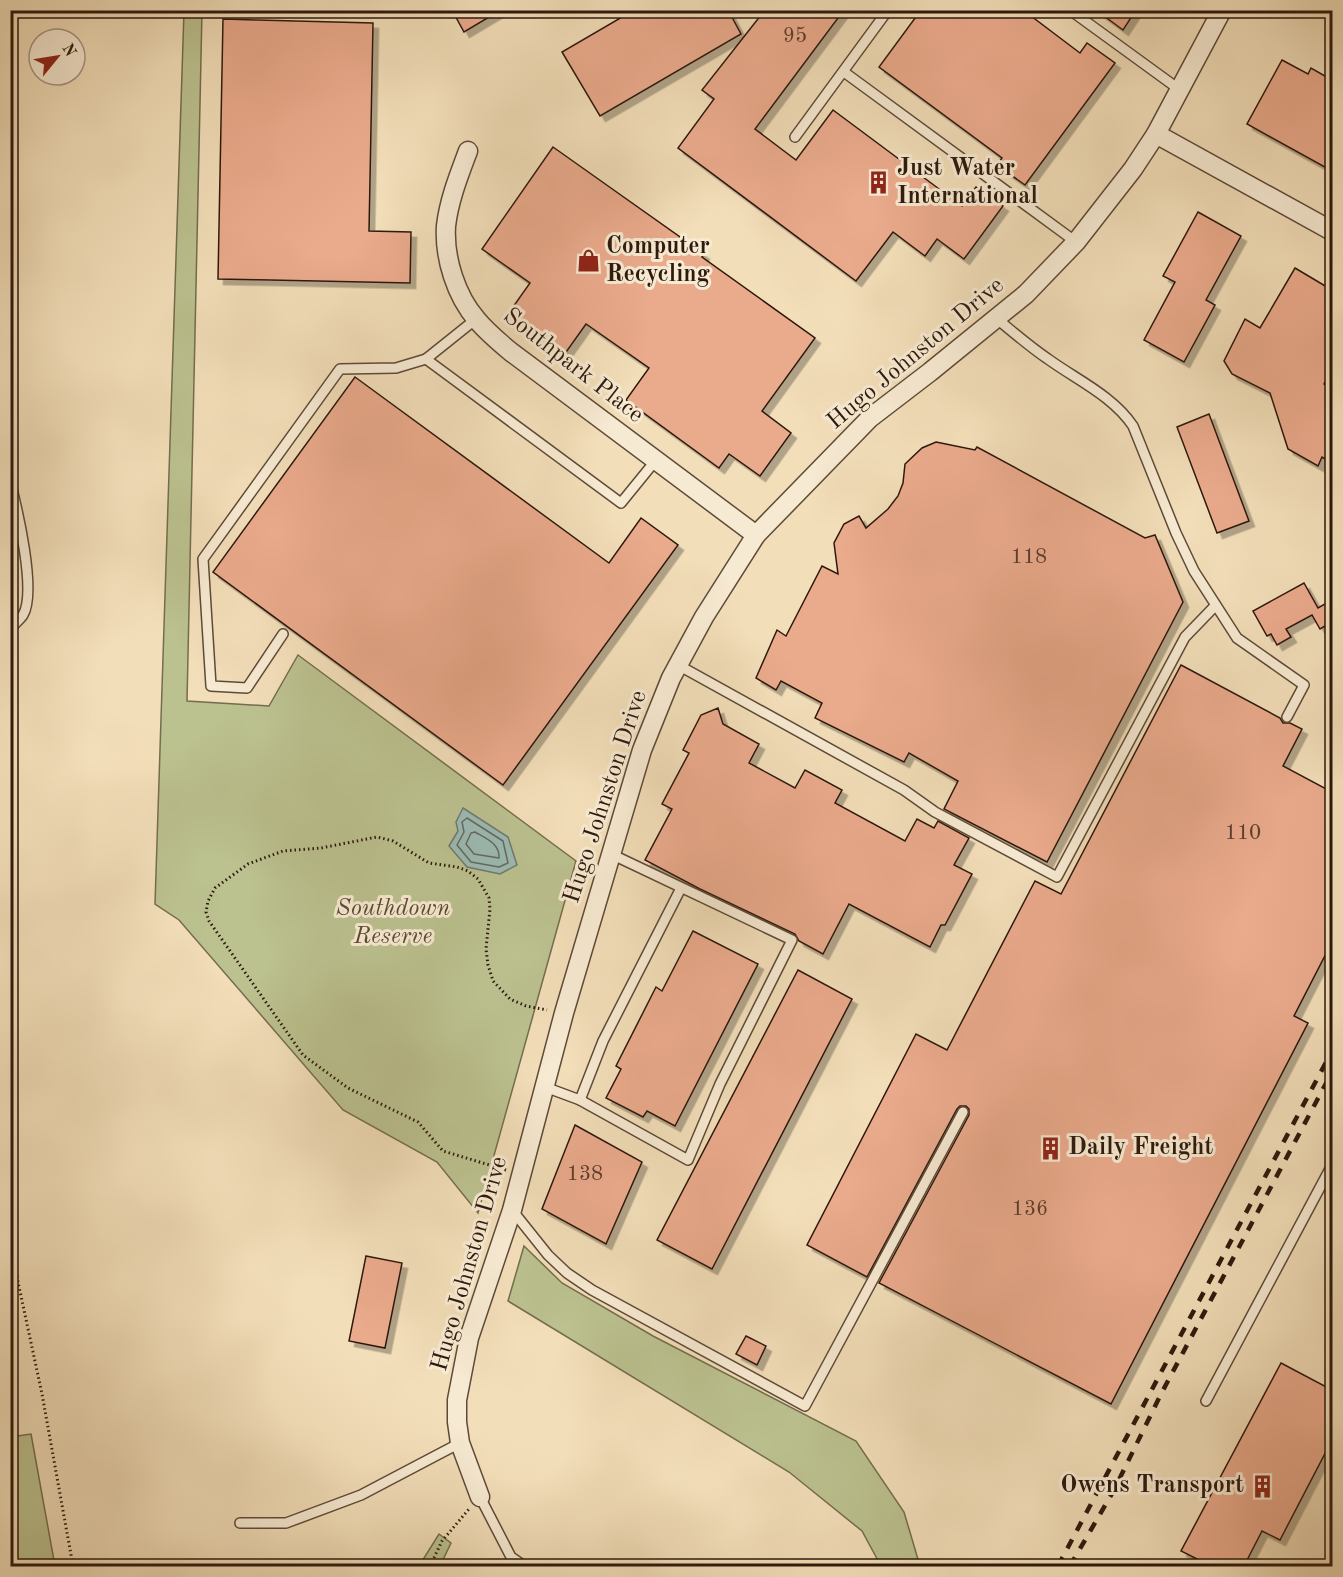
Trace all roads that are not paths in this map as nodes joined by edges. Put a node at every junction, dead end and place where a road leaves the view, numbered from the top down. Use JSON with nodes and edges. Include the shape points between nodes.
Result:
{"nodes":[{"id":1,"x":888,"y":10,"type":"edge"},
{"id":2,"x":1070,"y":10,"type":"edge"},
{"id":3,"x":1222,"y":10,"type":"edge"},
{"id":4,"x":844,"y":72,"type":"junction"},
{"id":5,"x":1180,"y":90,"type":"junction"},
{"id":6,"x":1156,"y":134,"type":"junction"},
{"id":7,"x":795,"y":137,"type":"dead end"},
{"id":8,"x":468,"y":151,"type":"dead end"},
{"id":9,"x":1332,"y":231,"type":"edge"},
{"id":10,"x":1077,"y":242,"type":"junction"},
{"id":11,"x":996,"y":318,"type":"junction"},
{"id":12,"x":476,"y":319,"type":"junction"},
{"id":13,"x":426,"y":359,"type":"junction"},
{"id":14,"x":656,"y":460,"type":"junction"},
{"id":15,"x":10,"y":481,"type":"edge"},
{"id":16,"x":756,"y":535,"type":"junction"},
{"id":17,"x":1215,"y":606,"type":"junction"},
{"id":18,"x":10,"y":629,"type":"edge"},
{"id":19,"x":283,"y":634,"type":"dead end"},
{"id":20,"x":678,"y":665,"type":"junction"},
{"id":21,"x":1287,"y":717,"type":"dead end"},
{"id":22,"x":611,"y":854,"type":"junction"},
{"id":23,"x":681,"y":888,"type":"junction"},
{"id":24,"x":545,"y":1087,"type":"junction"},
{"id":25,"x":580,"y":1100,"type":"junction"},
{"id":26,"x":963,"y":1112,"type":"dead end"},
{"id":27,"x":1332,"y":1165,"type":"edge"},
{"id":28,"x":512,"y":1210,"type":"junction"},
{"id":29,"x":1206,"y":1401,"type":"dead end"},
{"id":30,"x":459,"y":1443,"type":"junction"},
{"id":31,"x":480,"y":1497,"type":"joint"},
{"id":32,"x":240,"y":1523,"type":"dead end"},
{"id":33,"x":524,"y":1566,"type":"edge"}],
"edges":[{"from":1,"to":4,"type":"lane"},
{"from":2,"to":5,"type":"lane"},
{"from":3,"to":5,"type":"street","name":"Hugo Johnston Drive"},
{"from":4,"to":7,"type":"lane"},
{"from":4,"to":10,"type":"lane"},
{"from":5,"to":6,"type":"street","name":"Hugo Johnston Drive"},
{"from":6,"to":9,"type":"street"},
{"from":6,"to":10,"type":"street","name":"Hugo Johnston Drive"},
{"from":8,"to":12,"type":"street","name":"Southpark Place","via":[[446,226],[447,249],[452,273]]},
{"from":10,"to":11,"type":"street","name":"Hugo Johnston Drive","via":[[1026,294]]},
{"from":11,"to":16,"type":"street","name":"Hugo Johnston Drive","via":[[870,418]]},
{"from":11,"to":17,"type":"lane","via":[[1124,412],[1176,533]]},
{"from":12,"to":13,"type":"lane"},
{"from":12,"to":14,"type":"street","name":"Southpark Place","via":[[511,352]]},
{"from":13,"to":14,"type":"lane","via":[[621,503]]},
{"from":13,"to":19,"type":"lane","via":[[396,368],[340,369],[203,559],[211,686],[247,688]]},
{"from":14,"to":16,"type":"street","name":"Southpark Place"},
{"from":15,"to":18,"type":"lane","via":[[23,530],[28,598],[24,614]]},
{"from":16,"to":20,"type":"street","name":"Hugo Johnston Drive"},
{"from":17,"to":20,"type":"lane","via":[[1185,637],[1057,877]]},
{"from":17,"to":21,"type":"lane","via":[[1237,638],[1304,684]]},
{"from":20,"to":22,"type":"street","name":"Hugo Johnston Drive","via":[[642,750]]},
{"from":22,"to":23,"type":"lane"},
{"from":22,"to":24,"type":"street","name":"Hugo Johnston Drive"},
{"from":23,"to":25,"type":"lane","via":[[603,1041]]},
{"from":23,"to":25,"type":"lane","via":[[792,940],[720,1084],[688,1160]]},
{"from":24,"to":25,"type":"lane"},
{"from":24,"to":28,"type":"street","name":"Hugo Johnston Drive"},
{"from":26,"to":28,"type":"lane","via":[[805,1406],[592,1290],[548,1255]]},
{"from":27,"to":29,"type":"lane"},
{"from":28,"to":30,"type":"street","name":"Hugo Johnston Drive","via":[[469,1338],[457,1400]]},
{"from":30,"to":31,"type":"street","name":"Hugo Johnston Drive"},
{"from":30,"to":32,"type":"lane","via":[[361,1495],[286,1523]]},
{"from":31,"to":33,"type":"lane","via":[[511,1557]]}]}
